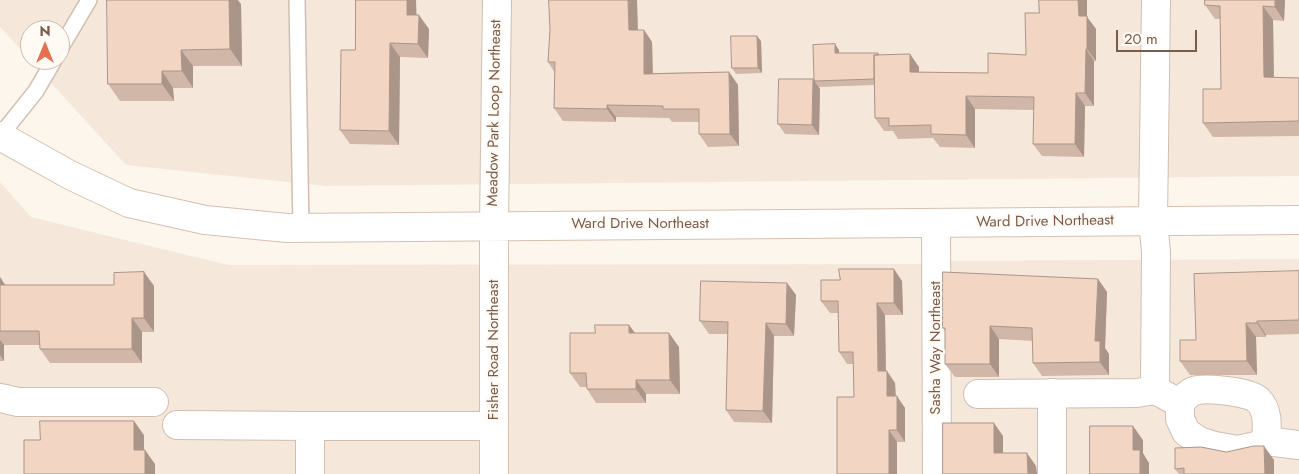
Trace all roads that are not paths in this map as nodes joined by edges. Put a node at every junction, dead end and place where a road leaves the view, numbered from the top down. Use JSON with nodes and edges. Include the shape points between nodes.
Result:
{"nodes":[{"id":1,"x":89,"y":0,"type":"edge"},
{"id":2,"x":297,"y":0,"type":"edge"},
{"id":3,"x":497,"y":0,"type":"edge"},
{"id":4,"x":1156,"y":0,"type":"edge"},
{"id":5,"x":70,"y":33,"type":"edge"},
{"id":6,"x":48,"y":70,"type":"edge"},
{"id":7,"x":0,"y":136,"type":"edge"},
{"id":8,"x":1153,"y":220,"type":"junction"},
{"id":9,"x":1299,"y":220,"type":"edge"},
{"id":10,"x":936,"y":223,"type":"junction"},
{"id":11,"x":494,"y":225,"type":"junction"},
{"id":12,"x":301,"y":228,"type":"junction"},
{"id":13,"x":1154,"y":390,"type":"junction"},
{"id":14,"x":1052,"y":393,"type":"junction"},
{"id":15,"x":978,"y":394,"type":"dead end"},
{"id":16,"x":0,"y":398,"type":"edge"},
{"id":17,"x":154,"y":402,"type":"dead end"},
{"id":18,"x":1180,"y":403,"type":"junction"},
{"id":19,"x":177,"y":425,"type":"dead end"},
{"id":20,"x":310,"y":426,"type":"junction"},
{"id":21,"x":494,"y":426,"type":"junction"},
{"id":22,"x":1266,"y":441,"type":"junction"},
{"id":23,"x":1299,"y":445,"type":"edge"},
{"id":24,"x":310,"y":474,"type":"edge"},
{"id":25,"x":494,"y":474,"type":"edge"},
{"id":26,"x":937,"y":474,"type":"edge"},
{"id":27,"x":1052,"y":474,"type":"edge"}],
"edges":[{"from":1,"to":5,"type":"lane"},
{"from":2,"to":12,"type":"lane"},
{"from":3,"to":11,"type":"street","name":"Meadow Park Loop Northeast"},
{"from":4,"to":8,"type":"street"},
{"from":6,"to":7,"type":"lane","via":[[36,91]]},
{"from":7,"to":12,"type":"street","name":"Ward Drive Northeast","via":[[129,203],[205,220]]},
{"from":8,"to":9,"type":"street","name":"Ward Drive Northeast"},
{"from":8,"to":10,"type":"street","name":"Ward Drive Northeast"},
{"from":8,"to":13,"type":"street","via":[[1156,252]]},
{"from":10,"to":11,"type":"street","name":"Ward Drive Northeast"},
{"from":10,"to":26,"type":"street","name":"Sasha Way Northeast"},
{"from":11,"to":12,"type":"street","name":"Ward Drive Northeast"},
{"from":11,"to":21,"type":"street","name":"Fisher Road Northeast"},
{"from":13,"to":14,"type":"street"},
{"from":13,"to":18,"type":"street"},
{"from":14,"to":15,"type":"street"},
{"from":14,"to":27,"type":"street"},
{"from":16,"to":17,"type":"street","via":[[18,402]]},
{"from":18,"to":22,"type":"street","via":[[1180,419],[1186,432],[1199,442],[1238,450]]},
{"from":18,"to":22,"type":"street","via":[[1188,394],[1198,390],[1244,393],[1258,399],[1268,426]]},
{"from":19,"to":20,"type":"street"},
{"from":20,"to":21,"type":"street"},
{"from":20,"to":24,"type":"street"},
{"from":21,"to":25,"type":"street","name":"Fisher Road Northeast"},
{"from":22,"to":23,"type":"street"}]}
